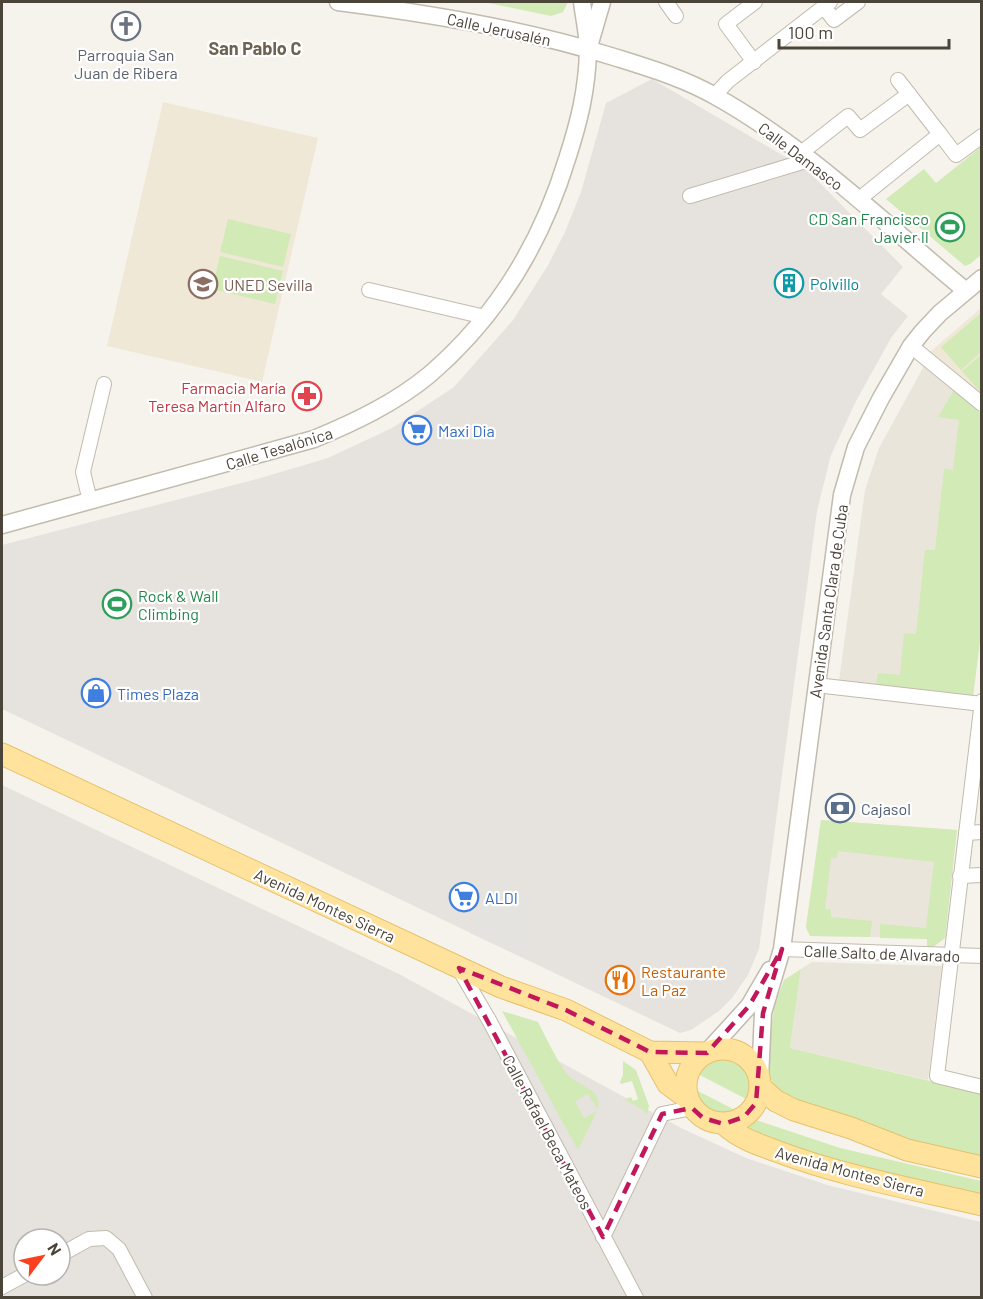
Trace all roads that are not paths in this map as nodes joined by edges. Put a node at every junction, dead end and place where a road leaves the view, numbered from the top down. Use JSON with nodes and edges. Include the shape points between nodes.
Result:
{"nodes":[{"id":1,"x":338,"y":2,"type":"edge"},
{"id":2,"x":582,"y":2,"type":"edge"},
{"id":3,"x":602,"y":2,"type":"edge"},
{"id":4,"x":666,"y":2,"type":"edge"},
{"id":5,"x":755,"y":2,"type":"edge"},
{"id":6,"x":858,"y":2,"type":"edge"},
{"id":7,"x":827,"y":4,"type":"edge"},
{"id":8,"x":676,"y":16,"type":"dead end"},
{"id":9,"x":588,"y":49,"type":"junction"},
{"id":10,"x":754,"y":62,"type":"junction"},
{"id":11,"x":898,"y":80,"type":"dead end"},
{"id":12,"x":909,"y":94,"type":"junction"},
{"id":13,"x":714,"y":96,"type":"junction"},
{"id":14,"x":940,"y":134,"type":"junction"},
{"id":15,"x":981,"y":136,"type":"edge"},
{"id":16,"x":805,"y":156,"type":"junction"},
{"id":17,"x":690,"y":196,"type":"dead end"},
{"id":18,"x":858,"y":200,"type":"junction"},
{"id":19,"x":981,"y":278,"type":"edge"},
{"id":20,"x":369,"y":290,"type":"dead end"},
{"id":21,"x":966,"y":291,"type":"junction"},
{"id":22,"x":485,"y":317,"type":"junction"},
{"id":23,"x":910,"y":346,"type":"junction"},
{"id":24,"x":104,"y":384,"type":"dead end"},
{"id":25,"x":981,"y":404,"type":"edge"},
{"id":26,"x":90,"y":501,"type":"junction"},
{"id":27,"x":2,"y":525,"type":"edge"},
{"id":28,"x":816,"y":685,"type":"junction"},
{"id":29,"x":981,"y":703,"type":"edge"},
{"id":30,"x":2,"y":754,"type":"edge"},
{"id":31,"x":981,"y":832,"type":"edge"},
{"id":32,"x":966,"y":833,"type":"junction"},
{"id":33,"x":981,"y":875,"type":"edge"},
{"id":34,"x":960,"y":876,"type":"junction"},
{"id":35,"x":782,"y":949,"type":"junction"},
{"id":36,"x":951,"y":955,"type":"junction"},
{"id":37,"x":981,"y":956,"type":"edge"},
{"id":38,"x":459,"y":968,"type":"junction"},
{"id":39,"x":650,"y":1052,"type":"junction"},
{"id":40,"x":707,"y":1052,"type":"junction"},
{"id":41,"x":760,"y":1083,"type":"junction"},
{"id":42,"x":981,"y":1087,"type":"edge"},
{"id":43,"x":690,"y":1103,"type":"junction"},
{"id":44,"x":724,"y":1124,"type":"junction"},
{"id":45,"x":981,"y":1167,"type":"edge"},
{"id":46,"x":981,"y":1205,"type":"edge"},
{"id":47,"x":603,"y":1237,"type":"junction"},
{"id":48,"x":72,"y":1248,"type":"edge"},
{"id":49,"x":145,"y":1298,"type":"edge"},
{"id":50,"x":636,"y":1298,"type":"edge"}],
"edges":[{"from":1,"to":9,"type":"street","name":"Calle Jerusalén","via":[[429,14]]},
{"from":2,"to":9,"type":"street","name":"Calle Tesalónica"},
{"from":3,"to":9,"type":"street","name":"Calle Tesalónica"},
{"from":4,"to":8,"type":"street"},
{"from":5,"to":10,"type":"street","via":[[726,24]]},
{"from":6,"to":7,"type":"street","via":[[834,20]]},
{"from":7,"to":10,"type":"street"},
{"from":9,"to":13,"type":"street","name":"Calle Jerusalén","via":[[669,74]]},
{"from":9,"to":22,"type":"street","name":"Calle Tesalónica","via":[[584,102],[557,192],[526,258]]},
{"from":10,"to":13,"type":"street"},
{"from":11,"to":12,"type":"street"},
{"from":12,"to":14,"type":"street"},
{"from":12,"to":16,"type":"street","via":[[860,130],[849,116]]},
{"from":13,"to":16,"type":"street","name":"Calle Damasco"},
{"from":14,"to":15,"type":"street","via":[[956,155]]},
{"from":14,"to":18,"type":"street"},
{"from":16,"to":17,"type":"street"},
{"from":16,"to":18,"type":"street","name":"Calle Damasco"},
{"from":18,"to":21,"type":"street","name":"Calle Damasco"},
{"from":19,"to":21,"type":"street","name":"Avenida Santa Clara de Cuba"},
{"from":20,"to":22,"type":"street"},
{"from":21,"to":23,"type":"street","name":"Avenida Santa Clara de Cuba"},
{"from":22,"to":26,"type":"street","name":"Calle Tesalónica","via":[[428,375],[354,423],[314,440]]},
{"from":23,"to":25,"type":"street"},
{"from":23,"to":28,"type":"street","name":"Avenida Santa Clara de Cuba","via":[[856,447],[842,495]]},
{"from":24,"to":26,"type":"street","via":[[83,472]]},
{"from":26,"to":27,"type":"street","name":"Calle Tesalónica"},
{"from":28,"to":29,"type":"street"},
{"from":28,"to":35,"type":"street","name":"Avenida Santa Clara de Cuba"},
{"from":29,"to":32,"type":"street"},
{"from":30,"to":38,"type":"main road","name":"Avenida Montes Sierra"},
{"from":31,"to":32,"type":"street"},
{"from":32,"to":34,"type":"street"},
{"from":33,"to":34,"type":"street"},
{"from":34,"to":36,"type":"street"},
{"from":35,"to":36,"type":"street","name":"Calle Salto de Alvarado"},
{"from":35,"to":40,"type":"street","name":"Avenida Santa Clara de Cuba","via":[[749,1006]]},
{"from":35,"to":41,"type":"street","name":"Avenida Santa Clara de Cuba","via":[[763,1014]]},
{"from":36,"to":37,"type":"street","name":"Calle Salto de Alvarado"},
{"from":36,"to":42,"type":"street","via":[[937,1076]]},
{"from":38,"to":39,"type":"main road","name":"Avenida Montes Sierra","via":[[566,1010]]},
{"from":38,"to":47,"type":"street","name":"Calle Rafael Beca Mateos"},
{"from":39,"to":40,"type":"main road","name":"Avenida Montes Sierra"},
{"from":39,"to":43,"type":"main road","via":[[668,1084]]},
{"from":40,"to":41,"type":"main road","via":[[727,1049],[744,1056],[752,1062]]},
{"from":40,"to":43,"type":"main road","via":[[691,1066],[687,1076]]},
{"from":41,"to":44,"type":"main road","via":[[752,1110],[744,1118]]},
{"from":41,"to":45,"type":"main road","via":[[776,1101],[794,1110],[907,1150]]},
{"from":43,"to":44,"type":"main road","via":[[704,1119]]},
{"from":43,"to":47,"type":"street","via":[[662,1114]]},
{"from":44,"to":46,"type":"main road","name":"Avenida Montes Sierra","via":[[734,1134],[793,1157]]},
{"from":47,"to":50,"type":"street","name":"Calle Rafael Beca Mateos"},
{"from":48,"to":49,"type":"street","via":[[89,1239],[106,1238],[119,1249]]}]}
